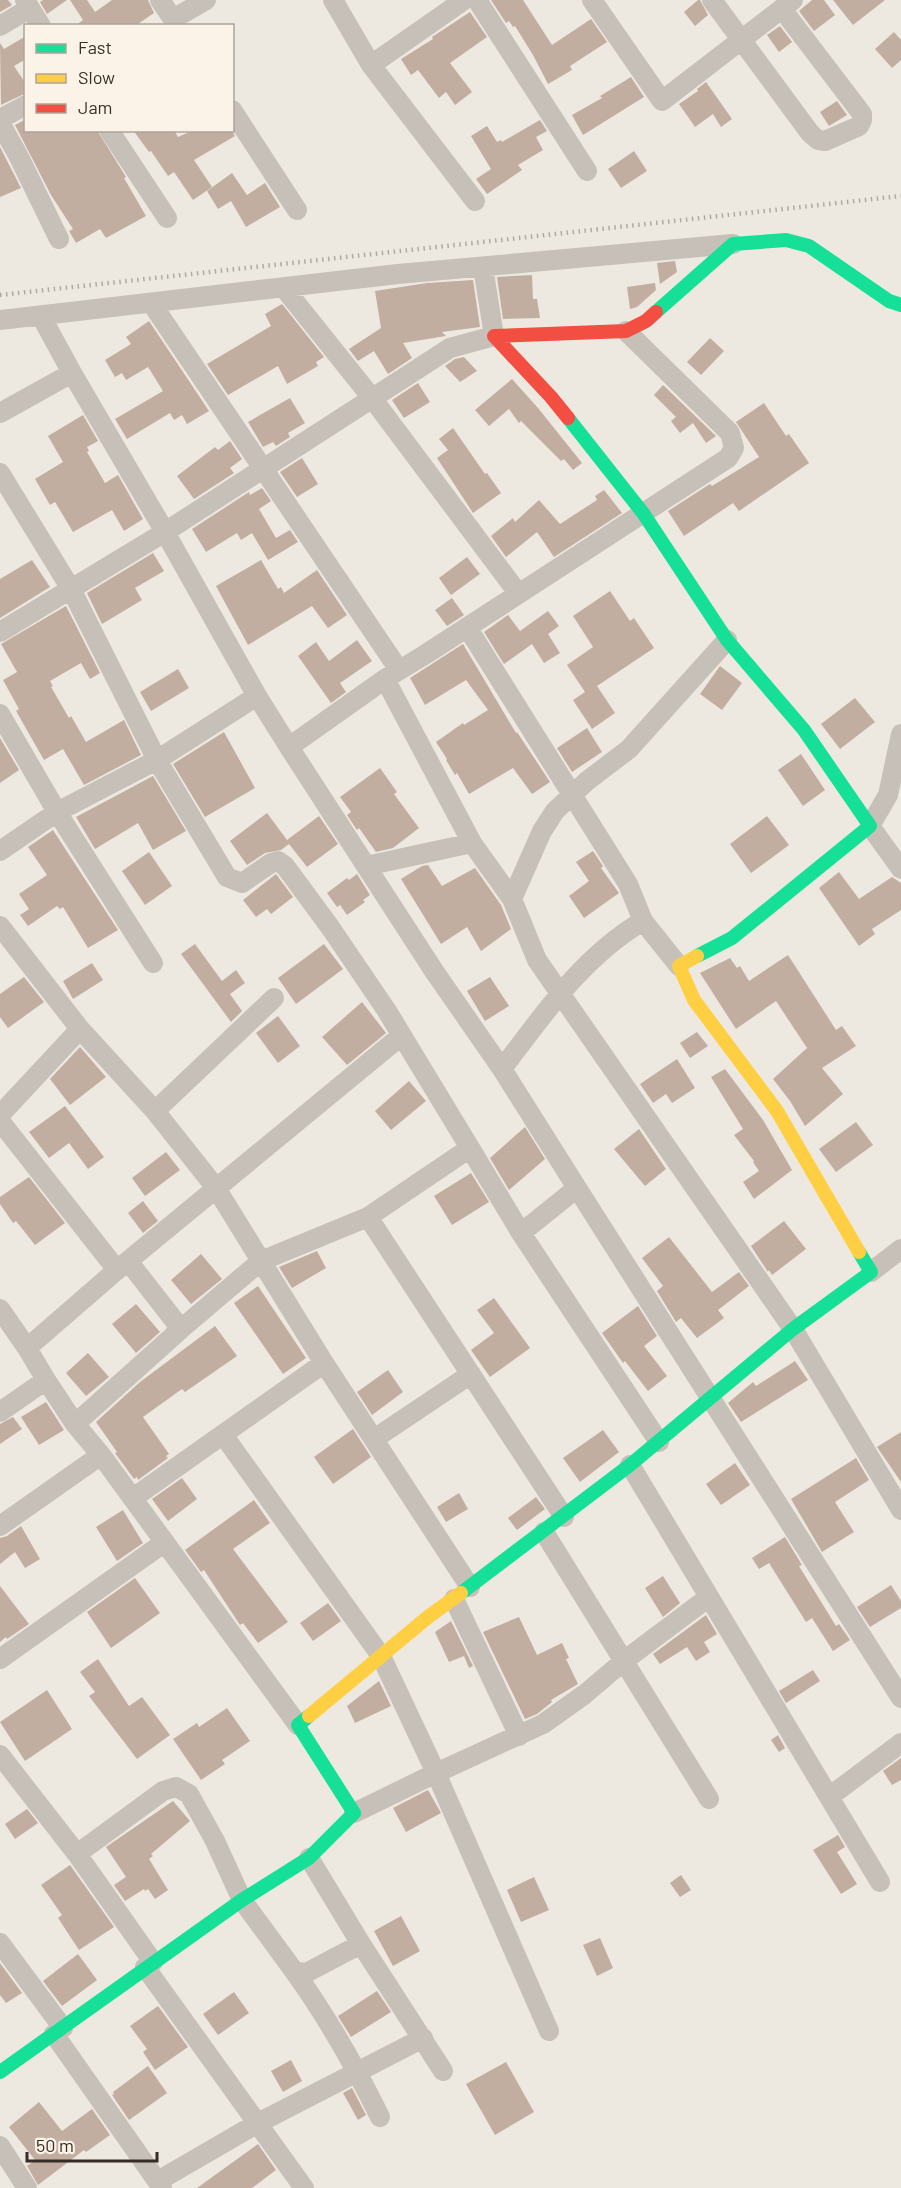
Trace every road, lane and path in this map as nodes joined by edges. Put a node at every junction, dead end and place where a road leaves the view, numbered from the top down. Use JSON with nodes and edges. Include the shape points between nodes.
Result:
{"nodes":[{"id":1,"x":160,"y":0,"type":"edge"},
{"id":2,"x":206,"y":0,"type":"edge"},
{"id":3,"x":333,"y":0,"type":"edge"},
{"id":4,"x":464,"y":0,"type":"edge"},
{"id":5,"x":477,"y":0,"type":"edge"},
{"id":6,"x":592,"y":0,"type":"edge"},
{"id":7,"x":712,"y":0,"type":"edge"},
{"id":8,"x":27,"y":4,"type":"edge"},
{"id":9,"x":788,"y":4,"type":"edge"},
{"id":10,"x":40,"y":24,"type":"edge"},
{"id":11,"x":171,"y":24,"type":"edge"},
{"id":12,"x":0,"y":26,"type":"edge"},
{"id":13,"x":743,"y":40,"type":"junction"},
{"id":14,"x":371,"y":65,"type":"junction"},
{"id":15,"x":24,"y":106,"type":"edge"},
{"id":16,"x":234,"y":113,"type":"edge"},
{"id":17,"x":0,"y":121,"type":"edge"},
{"id":18,"x":110,"y":132,"type":"edge"},
{"id":19,"x":587,"y":171,"type":"dead end"},
{"id":20,"x":475,"y":201,"type":"dead end"},
{"id":21,"x":297,"y":210,"type":"dead end"},
{"id":22,"x":167,"y":218,"type":"dead end"},
{"id":23,"x":59,"y":239,"type":"dead end"},
{"id":24,"x":733,"y":244,"type":"junction"},
{"id":25,"x":483,"y":267,"type":"junction"},
{"id":26,"x":284,"y":288,"type":"junction"},
{"id":27,"x":152,"y":304,"type":"junction"},
{"id":28,"x":901,"y":305,"type":"edge"},
{"id":29,"x":41,"y":316,"type":"junction"},
{"id":30,"x":0,"y":320,"type":"edge"},
{"id":31,"x":626,"y":331,"type":"junction"},
{"id":32,"x":494,"y":336,"type":"junction"},
{"id":33,"x":72,"y":373,"type":"junction"},
{"id":34,"x":372,"y":398,"type":"junction"},
{"id":35,"x":0,"y":413,"type":"edge"},
{"id":36,"x":265,"y":469,"type":"junction"},
{"id":37,"x":0,"y":473,"type":"edge"},
{"id":38,"x":642,"y":513,"type":"junction"},
{"id":39,"x":165,"y":532,"type":"junction"},
{"id":40,"x":71,"y":589,"type":"junction"},
{"id":41,"x":518,"y":593,"type":"junction"},
{"id":42,"x":467,"y":627,"type":"junction"},
{"id":43,"x":0,"y":632,"type":"edge"},
{"id":44,"x":728,"y":640,"type":"junction"},
{"id":45,"x":392,"y":674,"type":"junction"},
{"id":46,"x":256,"y":696,"type":"junction"},
{"id":47,"x":0,"y":714,"type":"edge"},
{"id":48,"x":901,"y":734,"type":"edge"},
{"id":49,"x":289,"y":747,"type":"junction"},
{"id":50,"x":158,"y":760,"type":"junction"},
{"id":51,"x":572,"y":795,"type":"junction"},
{"id":52,"x":57,"y":812,"type":"junction"},
{"id":53,"x":870,"y":826,"type":"junction"},
{"id":54,"x":472,"y":843,"type":"junction"},
{"id":55,"x":0,"y":851,"type":"edge"},
{"id":56,"x":366,"y":866,"type":"junction"},
{"id":57,"x":901,"y":869,"type":"edge"},
{"id":58,"x":512,"y":899,"type":"junction"},
{"id":59,"x":643,"y":921,"type":"junction"},
{"id":60,"x":0,"y":926,"type":"edge"},
{"id":61,"x":153,"y":963,"type":"dead end"},
{"id":62,"x":679,"y":966,"type":"junction"},
{"id":63,"x":559,"y":993,"type":"junction"},
{"id":64,"x":274,"y":998,"type":"dead end"},
{"id":65,"x":81,"y":1029,"type":"junction"},
{"id":66,"x":401,"y":1036,"type":"junction"},
{"id":67,"x":502,"y":1069,"type":"junction"},
{"id":68,"x":155,"y":1112,"type":"junction"},
{"id":69,"x":0,"y":1115,"type":"edge"},
{"id":70,"x":0,"y":1121,"type":"edge"},
{"id":71,"x":470,"y":1149,"type":"junction"},
{"id":72,"x":216,"y":1188,"type":"junction"},
{"id":73,"x":577,"y":1188,"type":"junction"},
{"id":74,"x":368,"y":1216,"type":"junction"},
{"id":75,"x":520,"y":1233,"type":"junction"},
{"id":76,"x":901,"y":1249,"type":"edge"},
{"id":77,"x":261,"y":1261,"type":"junction"},
{"id":78,"x":123,"y":1266,"type":"junction"},
{"id":79,"x":871,"y":1272,"type":"junction"},
{"id":80,"x":0,"y":1309,"type":"edge"},
{"id":81,"x":181,"y":1329,"type":"junction"},
{"id":82,"x":793,"y":1329,"type":"junction"},
{"id":83,"x":27,"y":1348,"type":"junction"},
{"id":84,"x":324,"y":1363,"type":"junction"},
{"id":85,"x":471,"y":1374,"type":"junction"},
{"id":86,"x":46,"y":1380,"type":"junction"},
{"id":87,"x":711,"y":1397,"type":"junction"},
{"id":88,"x":0,"y":1412,"type":"edge"},
{"id":89,"x":75,"y":1424,"type":"junction"},
{"id":90,"x":224,"y":1436,"type":"junction"},
{"id":91,"x":374,"y":1439,"type":"junction"},
{"id":92,"x":659,"y":1442,"type":"junction"},
{"id":93,"x":101,"y":1455,"type":"junction"},
{"id":94,"x":630,"y":1466,"type":"junction"},
{"id":95,"x":133,"y":1498,"type":"junction"},
{"id":96,"x":901,"y":1510,"type":"edge"},
{"id":97,"x":564,"y":1516,"type":"junction"},
{"id":98,"x":0,"y":1526,"type":"edge"},
{"id":99,"x":544,"y":1532,"type":"junction"},
{"id":100,"x":165,"y":1542,"type":"junction"},
{"id":101,"x":462,"y":1593,"type":"junction"},
{"id":102,"x":709,"y":1597,"type":"junction"},
{"id":103,"x":381,"y":1656,"type":"junction"},
{"id":104,"x":0,"y":1659,"type":"edge"},
{"id":105,"x":625,"y":1660,"type":"junction"},
{"id":106,"x":901,"y":1698,"type":"edge"},
{"id":107,"x":298,"y":1725,"type":"junction"},
{"id":108,"x":519,"y":1736,"type":"junction"},
{"id":109,"x":901,"y":1743,"type":"edge"},
{"id":110,"x":0,"y":1755,"type":"edge"},
{"id":111,"x":436,"y":1773,"type":"junction"},
{"id":112,"x":829,"y":1797,"type":"junction"},
{"id":113,"x":709,"y":1799,"type":"dead end"},
{"id":114,"x":354,"y":1813,"type":"junction"},
{"id":115,"x":76,"y":1854,"type":"junction"},
{"id":116,"x":309,"y":1858,"type":"junction"},
{"id":117,"x":880,"y":1882,"type":"dead end"},
{"id":118,"x":242,"y":1900,"type":"junction"},
{"id":119,"x":0,"y":1943,"type":"edge"},
{"id":120,"x":361,"y":1944,"type":"junction"},
{"id":121,"x":149,"y":1964,"type":"junction"},
{"id":122,"x":294,"y":1971,"type":"junction"},
{"id":123,"x":58,"y":2031,"type":"junction"},
{"id":124,"x":549,"y":2031,"type":"dead end"},
{"id":125,"x":423,"y":2038,"type":"junction"},
{"id":126,"x":443,"y":2071,"type":"dead end"},
{"id":127,"x":0,"y":2072,"type":"edge"},
{"id":128,"x":358,"y":2072,"type":"junction"},
{"id":129,"x":380,"y":2117,"type":"dead end"},
{"id":130,"x":258,"y":2123,"type":"junction"},
{"id":131,"x":0,"y":2146,"type":"edge"},
{"id":132,"x":160,"y":2185,"type":"edge"},
{"id":133,"x":27,"y":2188,"type":"edge"},
{"id":134,"x":304,"y":2188,"type":"edge"}],
"edges":[{"from":1,"to":11,"type":"street"},
{"from":2,"to":11,"type":"street"},
{"from":3,"to":14,"type":"street"},
{"from":4,"to":14,"type":"street"},
{"from":5,"to":19,"type":"street"},
{"from":6,"to":13,"type":"street","via":[[662,100]]},
{"from":7,"to":13,"type":"street"},
{"from":8,"to":10,"type":"street"},
{"from":8,"to":12,"type":"street"},
{"from":9,"to":13,"type":"street"},
{"from":9,"to":13,"type":"street","via":[[862,114],[859,126],[825,141],[818,140]]},
{"from":14,"to":20,"type":"street"},
{"from":15,"to":17,"type":"street"},
{"from":16,"to":21,"type":"street"},
{"from":17,"to":23,"type":"street"},
{"from":18,"to":22,"type":"street"},
{"from":24,"to":25,"type":"street"},
{"from":24,"to":28,"type":"street","via":[[786,240],[809,246],[889,301]]},
{"from":24,"to":31,"type":"street","via":[[646,321]]},
{"from":25,"to":26,"type":"street"},
{"from":25,"to":32,"type":"street"},
{"from":26,"to":27,"type":"street"},
{"from":26,"to":34,"type":"street"},
{"from":27,"to":29,"type":"street"},
{"from":27,"to":36,"type":"street"},
{"from":29,"to":30,"type":"street"},
{"from":29,"to":33,"type":"street"},
{"from":31,"to":32,"type":"street"},
{"from":31,"to":38,"type":"street","via":[[719,420],[730,433],[734,447],[728,458]]},
{"from":32,"to":34,"type":"street","via":[[450,348]]},
{"from":32,"to":38,"type":"street","via":[[551,397]]},
{"from":33,"to":35,"type":"street"},
{"from":33,"to":39,"type":"street"},
{"from":34,"to":36,"type":"street"},
{"from":34,"to":41,"type":"street"},
{"from":36,"to":39,"type":"street"},
{"from":36,"to":45,"type":"street"},
{"from":37,"to":40,"type":"street"},
{"from":38,"to":41,"type":"street"},
{"from":38,"to":44,"type":"street"},
{"from":39,"to":40,"type":"street"},
{"from":39,"to":46,"type":"street"},
{"from":40,"to":43,"type":"street"},
{"from":40,"to":50,"type":"street"},
{"from":41,"to":42,"type":"street"},
{"from":42,"to":45,"type":"street"},
{"from":42,"to":51,"type":"street"},
{"from":44,"to":51,"type":"street","via":[[629,749]]},
{"from":44,"to":53,"type":"street","via":[[804,730]]},
{"from":45,"to":49,"type":"street"},
{"from":45,"to":54,"type":"street"},
{"from":46,"to":49,"type":"street"},
{"from":46,"to":50,"type":"street"},
{"from":47,"to":52,"type":"street"},
{"from":48,"to":53,"type":"street","via":[[888,795]]},
{"from":49,"to":56,"type":"street"},
{"from":50,"to":52,"type":"street"},
{"from":50,"to":66,"type":"street","via":[[228,877],[242,883],[271,863],[278,861],[285,866]]},
{"from":51,"to":58,"type":"street","via":[[542,831]]},
{"from":51,"to":59,"type":"street","via":[[628,884]]},
{"from":52,"to":55,"type":"street"},
{"from":52,"to":61,"type":"street"},
{"from":53,"to":57,"type":"street"},
{"from":53,"to":62,"type":"street","via":[[732,938]]},
{"from":54,"to":56,"type":"street"},
{"from":54,"to":58,"type":"street"},
{"from":56,"to":67,"type":"street"},
{"from":58,"to":63,"type":"street","via":[[537,960]]},
{"from":59,"to":62,"type":"street"},
{"from":59,"to":63,"type":"street","via":[[619,935]]},
{"from":60,"to":65,"type":"street"},
{"from":62,"to":79,"type":"street","via":[[694,1000],[777,1111]]},
{"from":63,"to":67,"type":"street"},
{"from":63,"to":82,"type":"street"},
{"from":64,"to":68,"type":"street"},
{"from":65,"to":68,"type":"street"},
{"from":65,"to":69,"type":"street"},
{"from":66,"to":71,"type":"street"},
{"from":66,"to":72,"type":"street"},
{"from":67,"to":73,"type":"street"},
{"from":68,"to":72,"type":"street"},
{"from":70,"to":78,"type":"street"},
{"from":71,"to":74,"type":"street"},
{"from":71,"to":75,"type":"street"},
{"from":72,"to":77,"type":"street"},
{"from":72,"to":78,"type":"street"},
{"from":73,"to":75,"type":"street"},
{"from":73,"to":87,"type":"street"},
{"from":74,"to":77,"type":"street"},
{"from":74,"to":85,"type":"street"},
{"from":75,"to":92,"type":"street"},
{"from":76,"to":79,"type":"street"},
{"from":77,"to":81,"type":"street"},
{"from":77,"to":84,"type":"street"},
{"from":78,"to":81,"type":"street"},
{"from":78,"to":83,"type":"street"},
{"from":79,"to":82,"type":"street"},
{"from":80,"to":83,"type":"street"},
{"from":81,"to":89,"type":"street"},
{"from":82,"to":87,"type":"street"},
{"from":82,"to":96,"type":"street"},
{"from":83,"to":86,"type":"street"},
{"from":84,"to":90,"type":"street"},
{"from":84,"to":91,"type":"street"},
{"from":85,"to":91,"type":"street"},
{"from":85,"to":97,"type":"street"},
{"from":86,"to":88,"type":"street"},
{"from":86,"to":89,"type":"street"},
{"from":87,"to":92,"type":"street"},
{"from":87,"to":106,"type":"street"},
{"from":89,"to":93,"type":"street"},
{"from":90,"to":95,"type":"street"},
{"from":90,"to":103,"type":"street"},
{"from":91,"to":101,"type":"street"},
{"from":92,"to":94,"type":"street"},
{"from":93,"to":95,"type":"street"},
{"from":93,"to":98,"type":"street"},
{"from":94,"to":97,"type":"street"},
{"from":94,"to":102,"type":"street"},
{"from":95,"to":100,"type":"street"},
{"from":97,"to":99,"type":"street"},
{"from":99,"to":101,"type":"street"},
{"from":99,"to":105,"type":"street"},
{"from":100,"to":104,"type":"street"},
{"from":100,"to":107,"type":"street"},
{"from":101,"to":103,"type":"street"},
{"from":101,"to":108,"type":"street"},
{"from":102,"to":105,"type":"street"},
{"from":102,"to":112,"type":"street"},
{"from":103,"to":107,"type":"street"},
{"from":103,"to":111,"type":"street"},
{"from":105,"to":108,"type":"street","via":[[585,1694]]},
{"from":105,"to":113,"type":"street"},
{"from":107,"to":114,"type":"street"},
{"from":108,"to":111,"type":"street"},
{"from":109,"to":112,"type":"street"},
{"from":110,"to":115,"type":"street"},
{"from":111,"to":114,"type":"street"},
{"from":111,"to":124,"type":"street"},
{"from":112,"to":117,"type":"street"},
{"from":114,"to":116,"type":"street"},
{"from":115,"to":118,"type":"street","via":[[163,1791],[176,1786],[189,1794],[216,1841]]},
{"from":115,"to":121,"type":"street"},
{"from":116,"to":118,"type":"street"},
{"from":116,"to":120,"type":"street"},
{"from":118,"to":121,"type":"street"},
{"from":118,"to":122,"type":"street"},
{"from":119,"to":123,"type":"street"},
{"from":120,"to":122,"type":"street","via":[[306,1973]]},
{"from":120,"to":125,"type":"street"},
{"from":121,"to":123,"type":"street"},
{"from":121,"to":130,"type":"street"},
{"from":122,"to":128,"type":"street"},
{"from":123,"to":127,"type":"street"},
{"from":123,"to":132,"type":"street"},
{"from":125,"to":126,"type":"street"},
{"from":125,"to":128,"type":"street"},
{"from":128,"to":129,"type":"street"},
{"from":128,"to":130,"type":"street"},
{"from":130,"to":132,"type":"street"},
{"from":130,"to":134,"type":"street"},
{"from":131,"to":133,"type":"street"}]}
